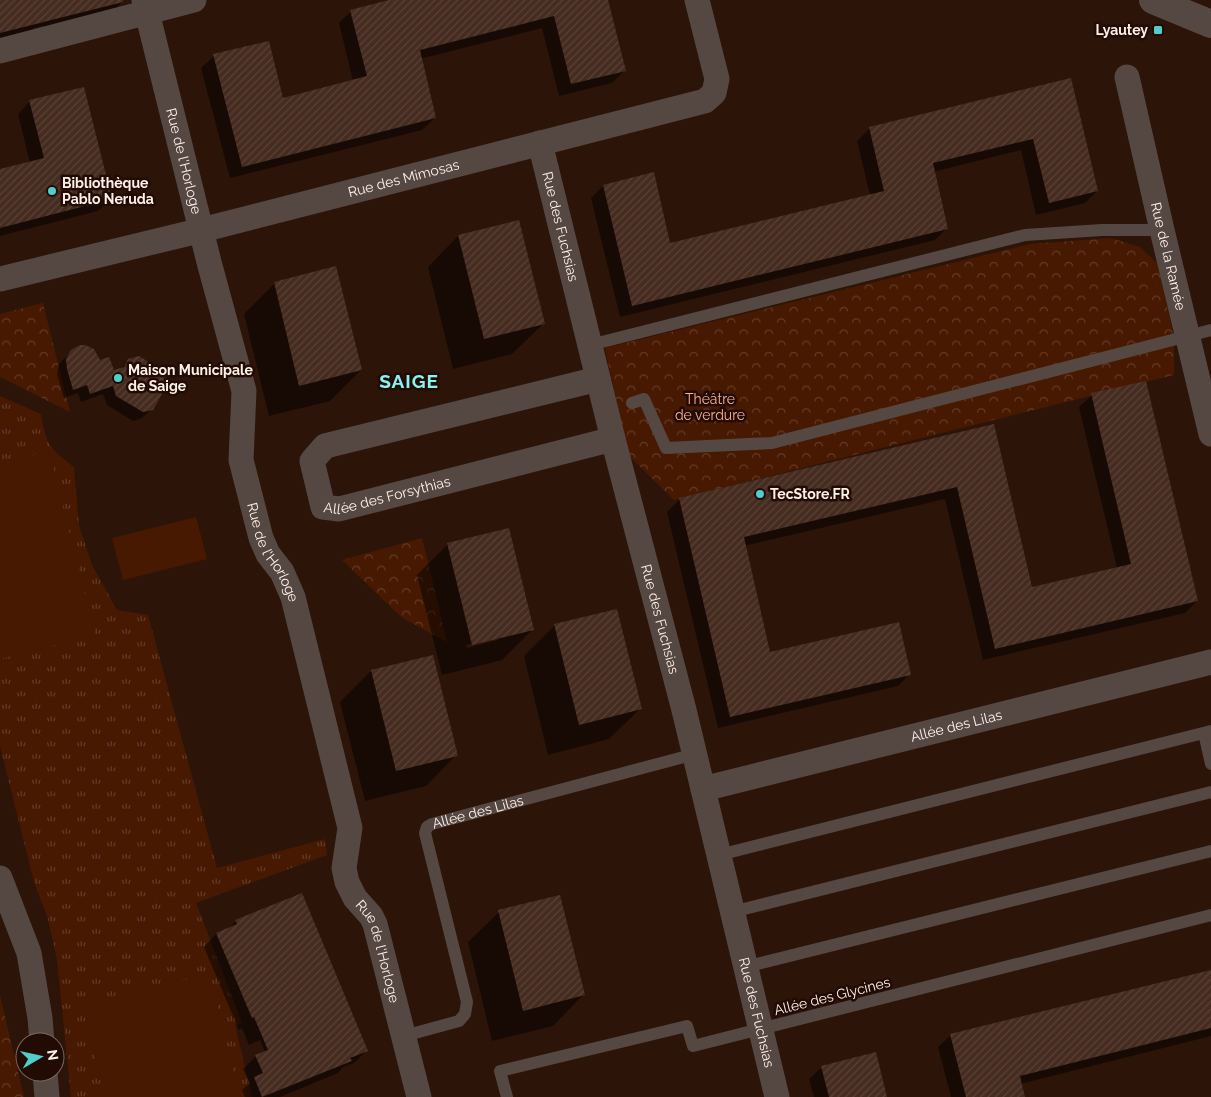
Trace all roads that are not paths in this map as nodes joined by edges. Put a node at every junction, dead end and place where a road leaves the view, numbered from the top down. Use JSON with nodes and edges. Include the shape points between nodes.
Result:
{"nodes":[{"id":1,"x":194,"y":0,"type":"edge"},
{"id":2,"x":1153,"y":0,"type":"edge"},
{"id":3,"x":697,"y":1,"type":"edge"},
{"id":4,"x":145,"y":6,"type":"edge"},
{"id":5,"x":1211,"y":24,"type":"edge"},
{"id":6,"x":0,"y":51,"type":"edge"},
{"id":7,"x":1127,"y":77,"type":"dead end"},
{"id":8,"x":540,"y":143,"type":"junction"},
{"id":9,"x":201,"y":230,"type":"junction"},
{"id":10,"x":1162,"y":230,"type":"junction"},
{"id":11,"x":0,"y":280,"type":"edge"},
{"id":12,"x":1200,"y":334,"type":"edge"},
{"id":13,"x":590,"y":345,"type":"junction"},
{"id":14,"x":598,"y":379,"type":"junction"},
{"id":15,"x":632,"y":403,"type":"dead end"},
{"id":16,"x":1211,"y":434,"type":"edge"},
{"id":17,"x":613,"y":439,"type":"junction"},
{"id":18,"x":1211,"y":662,"type":"edge"},
{"id":19,"x":1207,"y":732,"type":"edge"},
{"id":20,"x":695,"y":754,"type":"junction"},
{"id":21,"x":1211,"y":764,"type":"edge"},
{"id":22,"x":703,"y":789,"type":"junction"},
{"id":23,"x":1211,"y":792,"type":"edge"},
{"id":24,"x":1211,"y":850,"type":"edge"},
{"id":25,"x":719,"y":855,"type":"junction"},
{"id":26,"x":0,"y":878,"type":"edge"},
{"id":27,"x":732,"y":912,"type":"junction"},
{"id":28,"x":1211,"y":915,"type":"edge"},
{"id":29,"x":746,"y":967,"type":"junction"},
{"id":30,"x":760,"y":1030,"type":"junction"},
{"id":31,"x":41,"y":1032,"type":"edge"},
{"id":32,"x":404,"y":1036,"type":"junction"},
{"id":33,"x":46,"y":1082,"type":"edge"},
{"id":34,"x":47,"y":1097,"type":"edge"},
{"id":35,"x":419,"y":1097,"type":"edge"},
{"id":36,"x":507,"y":1097,"type":"edge"},
{"id":37,"x":777,"y":1097,"type":"edge"}],
"edges":[{"from":1,"to":4,"type":"street"},
{"from":2,"to":5,"type":"street"},
{"from":3,"to":8,"type":"street","name":"Rue des Mimosas","via":[[717,78],[714,93],[705,101]]},
{"from":4,"to":6,"type":"street"},
{"from":4,"to":9,"type":"street","name":"Rue de l'Horloge"},
{"from":7,"to":10,"type":"street","name":"Rue de la Ramée"},
{"from":8,"to":9,"type":"street","name":"Rue des Mimosas"},
{"from":8,"to":13,"type":"street","name":"Rue des Fuchsias"},
{"from":9,"to":11,"type":"street","name":"Rue des Mimosas"},
{"from":9,"to":32,"type":"street","name":"Rue de l'Horloge","via":[[244,391],[241,460],[258,530],[293,597],[350,828],[344,868],[347,882],[375,924]]},
{"from":10,"to":12,"type":"street","name":"Rue de la Ramée"},
{"from":10,"to":13,"type":"lane","via":[[1025,235]]},
{"from":12,"to":15,"type":"lane","via":[[772,443],[666,448],[644,399]]},
{"from":12,"to":16,"type":"street","name":"Rue de la Ramée"},
{"from":13,"to":14,"type":"street","name":"Rue des Fuchsias"},
{"from":14,"to":17,"type":"street","name":"Rue des Fuchsias"},
{"from":14,"to":17,"type":"street","name":"Allée des Forsythias","via":[[325,446],[312,461],[323,507],[339,509]]},
{"from":17,"to":20,"type":"street","name":"Rue des Fuchsias"},
{"from":18,"to":22,"type":"street","name":"Allée des Lilas"},
{"from":19,"to":21,"type":"lane"},
{"from":19,"to":25,"type":"lane"},
{"from":20,"to":22,"type":"street","name":"Rue des Fuchsias"},
{"from":20,"to":32,"type":"lane","name":"Allée des Lilas","via":[[427,827],[425,833],[467,1002],[466,1014],[459,1021]]},
{"from":22,"to":25,"type":"street","name":"Rue des Fuchsias"},
{"from":23,"to":27,"type":"lane"},
{"from":24,"to":29,"type":"lane"},
{"from":25,"to":27,"type":"street","name":"Rue des Fuchsias"},
{"from":26,"to":31,"type":"street","via":[[29,953]]},
{"from":27,"to":29,"type":"street","name":"Rue des Fuchsias"},
{"from":28,"to":30,"type":"lane","name":"Allée des Glycines"},
{"from":29,"to":30,"type":"street","name":"Rue des Fuchsias"},
{"from":30,"to":36,"type":"lane","name":"Allée des Glycines","via":[[693,1046],[687,1026],[500,1071]]},
{"from":30,"to":37,"type":"street","name":"Rue des Fuchsias"},
{"from":32,"to":35,"type":"street","name":"Rue de l'Horloge"},
{"from":33,"to":34,"type":"street"}]}
